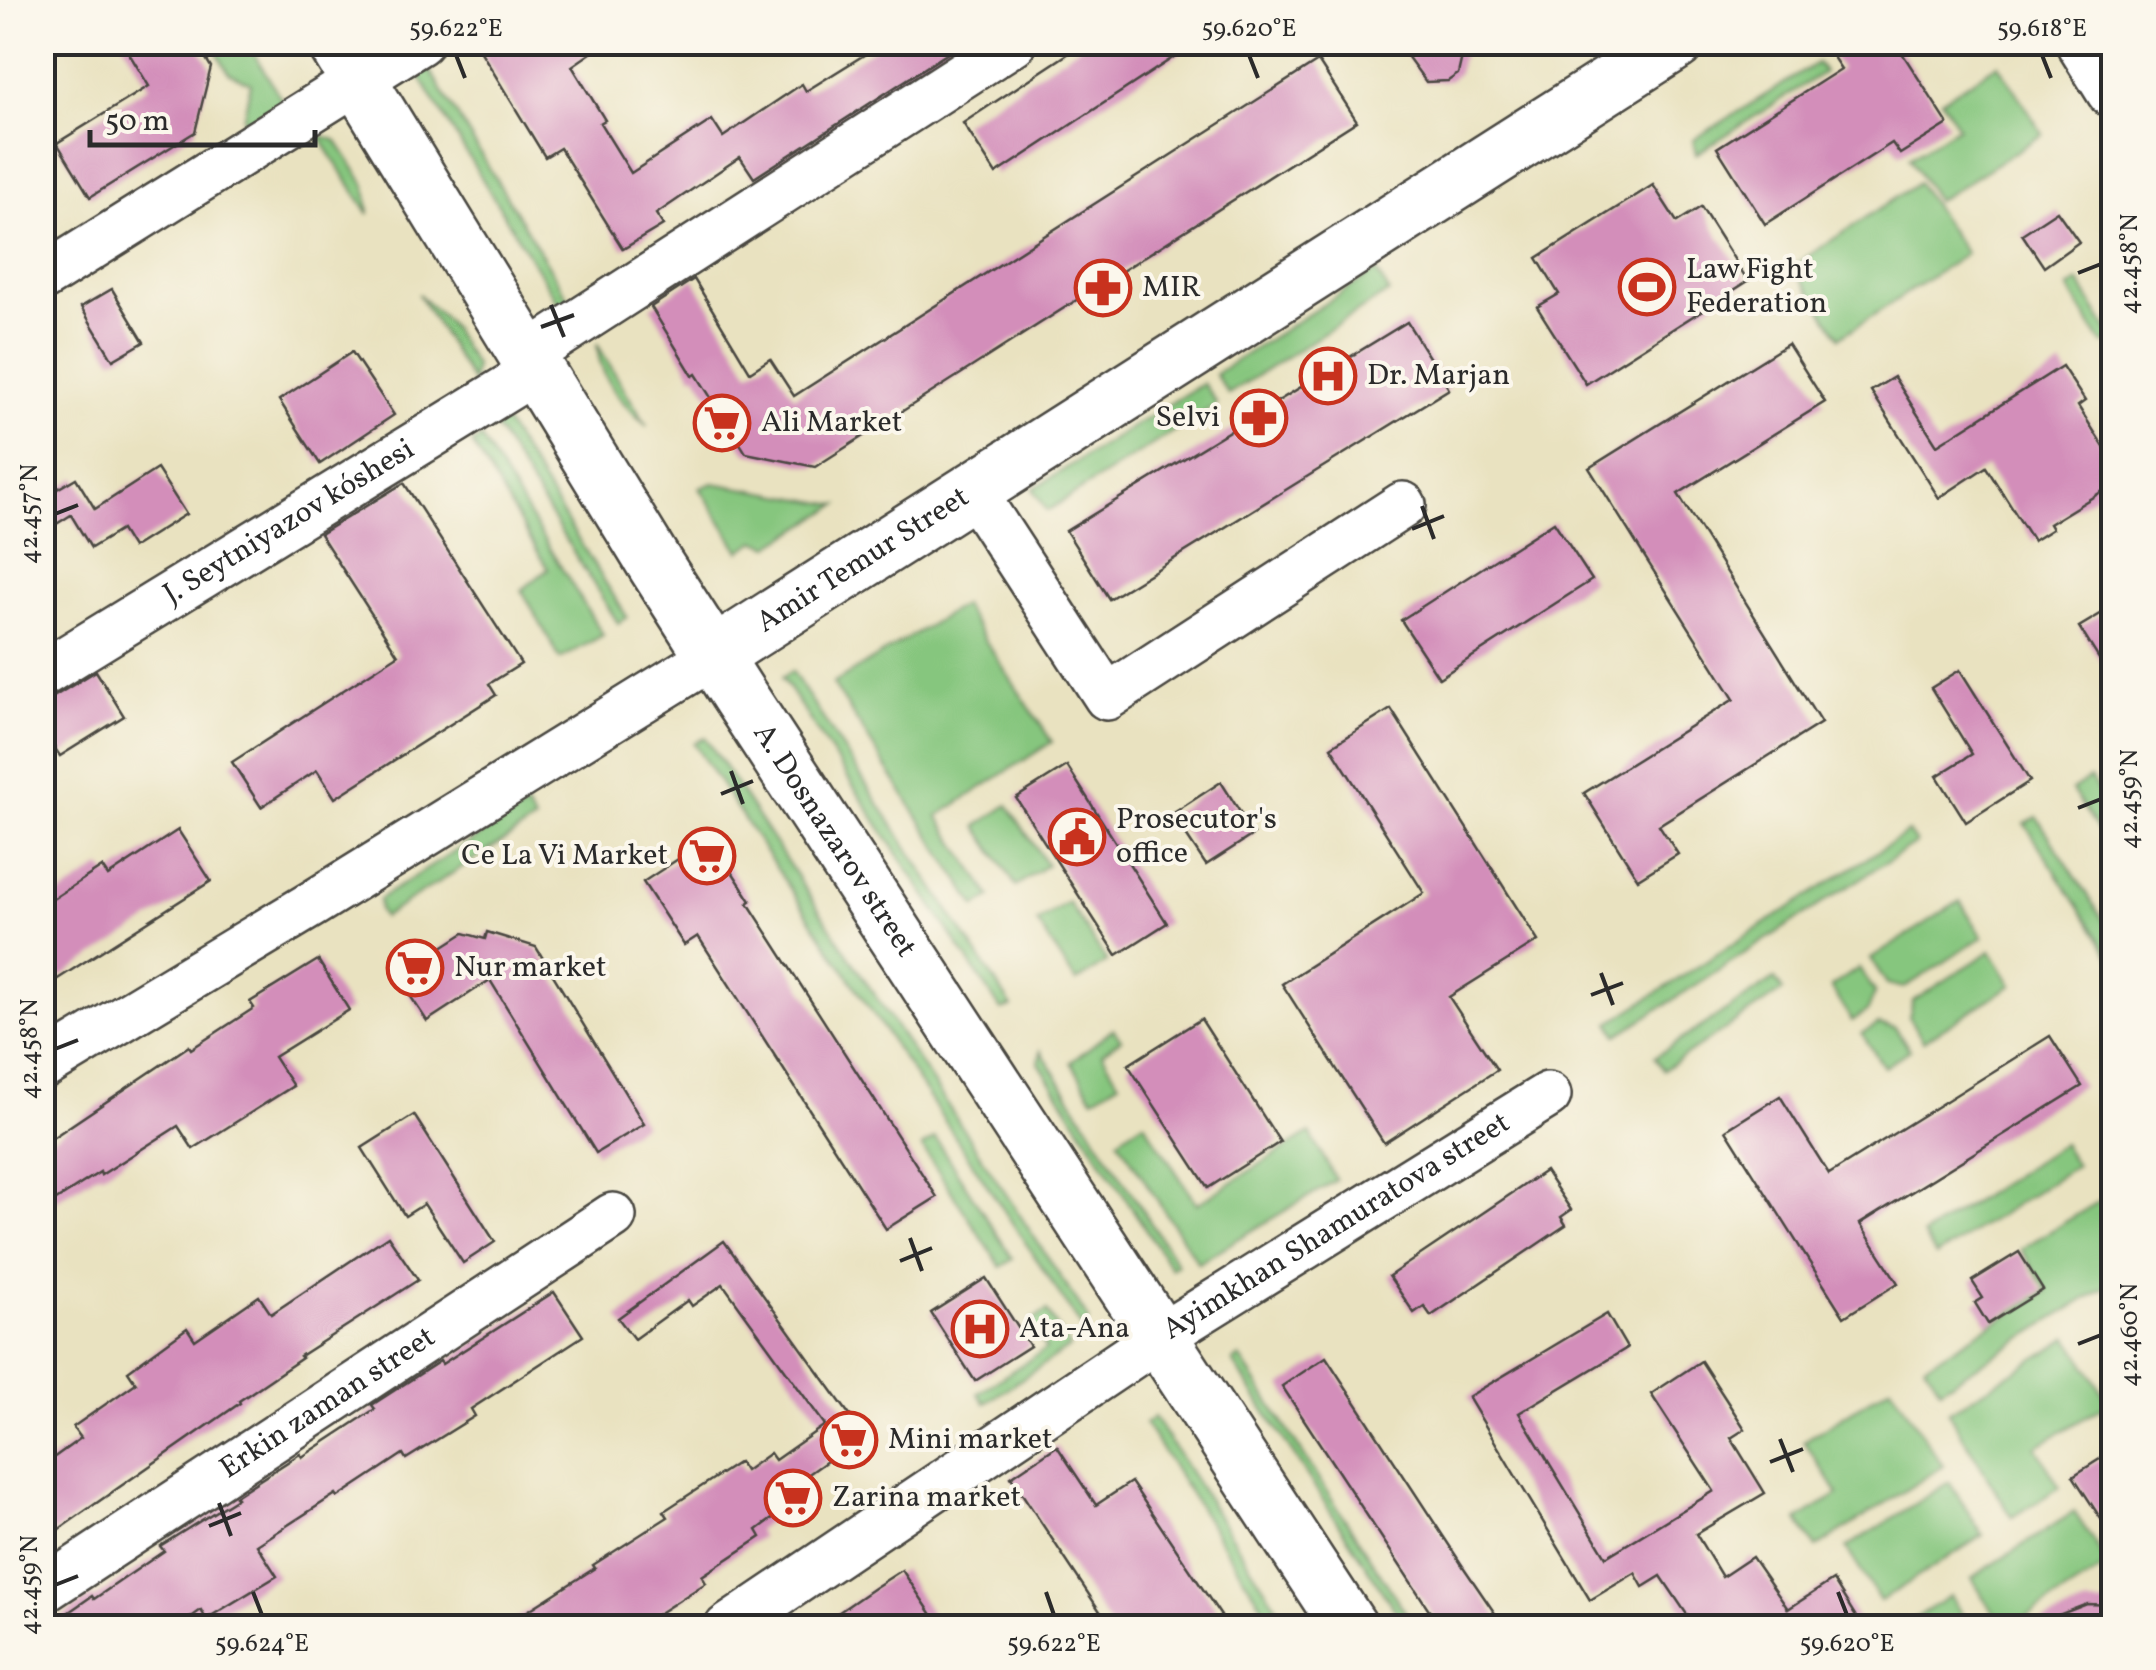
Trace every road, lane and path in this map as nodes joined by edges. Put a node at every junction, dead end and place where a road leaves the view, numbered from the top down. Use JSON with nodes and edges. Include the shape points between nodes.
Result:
{"nodes":[{"id":1,"x":420,"y":42,"type":"edge"},
{"id":2,"x":1014,"y":42,"type":"edge"},
{"id":3,"x":1676,"y":42,"type":"edge"},
{"id":4,"x":2084,"y":42,"type":"edge"},
{"id":5,"x":346,"y":62,"type":"edge"},
{"id":6,"x":2114,"y":90,"type":"edge"},
{"id":7,"x":42,"y":278,"type":"edge"},
{"id":8,"x":532,"y":362,"type":"junction"},
{"id":9,"x":974,"y":491,"type":"junction"},
{"id":10,"x":1403,"y":505,"type":"dead end"},
{"id":11,"x":714,"y":656,"type":"junction"},
{"id":12,"x":42,"y":674,"type":"edge"},
{"id":13,"x":42,"y":1067,"type":"edge"},
{"id":14,"x":1548,"y":1095,"type":"dead end"},
{"id":15,"x":613,"y":1216,"type":"dead end"},
{"id":16,"x":1158,"y":1338,"type":"junction"},
{"id":17,"x":42,"y":1591,"type":"edge"},
{"id":18,"x":727,"y":1628,"type":"edge"},
{"id":19,"x":1350,"y":1628,"type":"edge"}],
"edges":[{"from":1,"to":5,"type":"street"},
{"from":2,"to":8,"type":"street","name":"J. Seytniyazov kóshesi"},
{"from":3,"to":9,"type":"main road","name":"Amir Temur Street"},
{"from":4,"to":6,"type":"main road"},
{"from":5,"to":7,"type":"street"},
{"from":5,"to":8,"type":"main road","name":"A. Dosnazarov street"},
{"from":8,"to":11,"type":"main road","name":"A. Dosnazarov street"},
{"from":8,"to":12,"type":"street","name":"J. Seytniyazov kóshesi"},
{"from":9,"to":10,"type":"street","via":[[1107,696]]},
{"from":9,"to":11,"type":"main road","name":"Amir Temur Street"},
{"from":11,"to":13,"type":"street","name":"Amir Temur Street"},
{"from":11,"to":16,"type":"main road","name":"A. Dosnazarov street"},
{"from":14,"to":16,"type":"street","name":"Ayimkhan Shamuratova street"},
{"from":15,"to":17,"type":"street","name":"Erkin zaman street"},
{"from":16,"to":18,"type":"street","name":"Ayimkhan Shamuratova street"},
{"from":16,"to":19,"type":"main road","name":"A. Dosnazarov street"}]}
